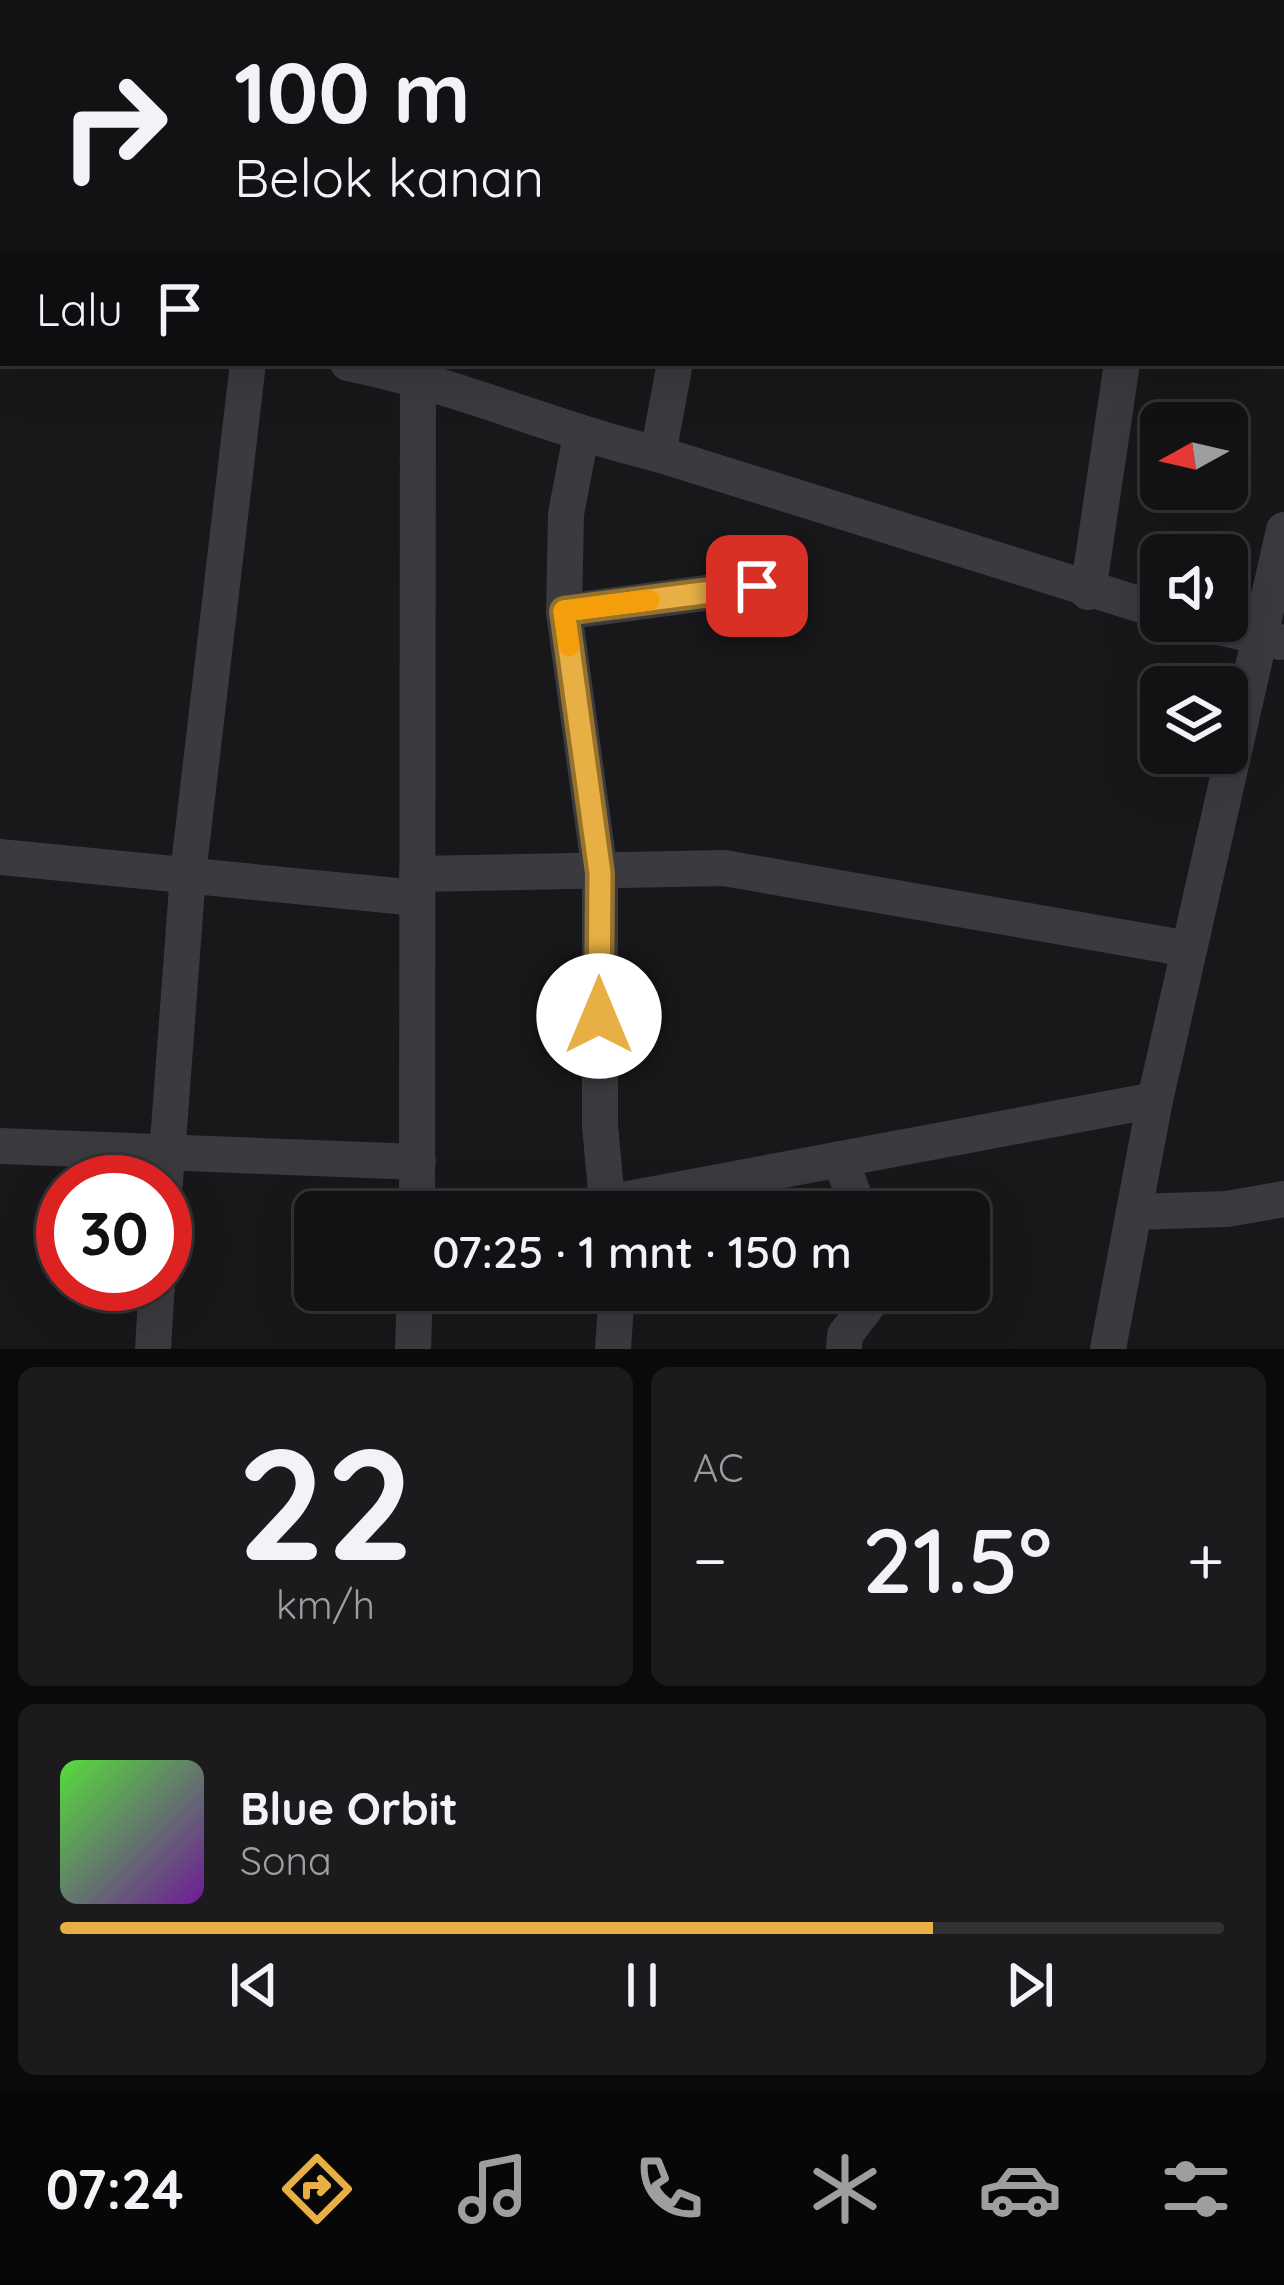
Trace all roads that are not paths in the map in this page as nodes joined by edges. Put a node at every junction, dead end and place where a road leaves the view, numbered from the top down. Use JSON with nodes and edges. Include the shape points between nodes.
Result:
{"nodes":[{"id":1,"x":248,"y":366,"type":"edge"},
{"id":2,"x":378,"y":366,"type":"edge"},
{"id":3,"x":674,"y":366,"type":"edge"},
{"id":4,"x":1122,"y":366,"type":"edge"},
{"id":5,"x":418,"y":370,"type":"edge"},
{"id":6,"x":581,"y":435,"type":"junction"},
{"id":7,"x":658,"y":454,"type":"junction"},
{"id":8,"x":1284,"y":530,"type":"edge"},
{"id":9,"x":757,"y":586,"type":"dead end"},
{"id":10,"x":1088,"y":592,"type":"junction"},
{"id":11,"x":1140,"y":606,"type":"edge"},
{"id":12,"x":564,"y":611,"type":"junction"},
{"id":13,"x":1272,"y":640,"type":"edge"},
{"id":14,"x":0,"y":857,"type":"edge"},
{"id":15,"x":600,"y":873,"type":"junction"},
{"id":16,"x":188,"y":874,"type":"junction"},
{"id":17,"x":417,"y":886,"type":"junction"},
{"id":18,"x":1190,"y":950,"type":"junction"},
{"id":19,"x":1155,"y":1100,"type":"junction"},
{"id":20,"x":0,"y":1146,"type":"edge"},
{"id":21,"x":68,"y":1155,"type":"edge"},
{"id":22,"x":167,"y":1155,"type":"edge"},
{"id":23,"x":840,"y":1160,"type":"junction"},
{"id":24,"x":418,"y":1162,"type":"junction"},
{"id":25,"x":192,"y":1167,"type":"edge"},
{"id":26,"x":417,"y":1191,"type":"edge"},
{"id":27,"x":606,"y":1191,"type":"edge"},
{"id":28,"x":690,"y":1191,"type":"edge"},
{"id":29,"x":852,"y":1191,"type":"edge"},
{"id":30,"x":1284,"y":1199,"type":"edge"},
{"id":31,"x":1134,"y":1212,"type":"junction"},
{"id":32,"x":156,"y":1311,"type":"edge"},
{"id":33,"x":414,"y":1311,"type":"edge"},
{"id":34,"x":616,"y":1311,"type":"edge"},
{"id":35,"x":863,"y":1311,"type":"edge"},
{"id":36,"x":152,"y":1349,"type":"edge"},
{"id":37,"x":413,"y":1349,"type":"edge"},
{"id":38,"x":614,"y":1349,"type":"edge"},
{"id":39,"x":844,"y":1349,"type":"edge"},
{"id":40,"x":1108,"y":1349,"type":"edge"}],
"edges":[{"from":1,"to":16,"type":"street"},
{"from":2,"to":5,"type":"street"},
{"from":3,"to":7,"type":"street"},
{"from":4,"to":10,"type":"street"},
{"from":5,"to":6,"type":"street"},
{"from":5,"to":17,"type":"street"},
{"from":6,"to":7,"type":"street"},
{"from":6,"to":12,"type":"street","via":[[566,514]]},
{"from":7,"to":10,"type":"street"},
{"from":8,"to":13,"type":"street"},
{"from":9,"to":12,"type":"street"},
{"from":10,"to":11,"type":"street"},
{"from":12,"to":15,"type":"street"},
{"from":13,"to":18,"type":"street"},
{"from":14,"to":16,"type":"street"},
{"from":15,"to":17,"type":"street"},
{"from":15,"to":18,"type":"street","via":[[724,868]]},
{"from":15,"to":27,"type":"street"},
{"from":16,"to":17,"type":"street"},
{"from":16,"to":22,"type":"street"},
{"from":17,"to":24,"type":"street"},
{"from":18,"to":19,"type":"street"},
{"from":19,"to":23,"type":"street"},
{"from":19,"to":31,"type":"street"},
{"from":20,"to":21,"type":"street"},
{"from":23,"to":28,"type":"street"},
{"from":23,"to":29,"type":"street"},
{"from":24,"to":25,"type":"street"},
{"from":24,"to":26,"type":"street"},
{"from":30,"to":31,"type":"street"},
{"from":31,"to":40,"type":"street"},
{"from":32,"to":36,"type":"street"},
{"from":33,"to":37,"type":"street"},
{"from":34,"to":38,"type":"street"},
{"from":35,"to":39,"type":"street"}]}
